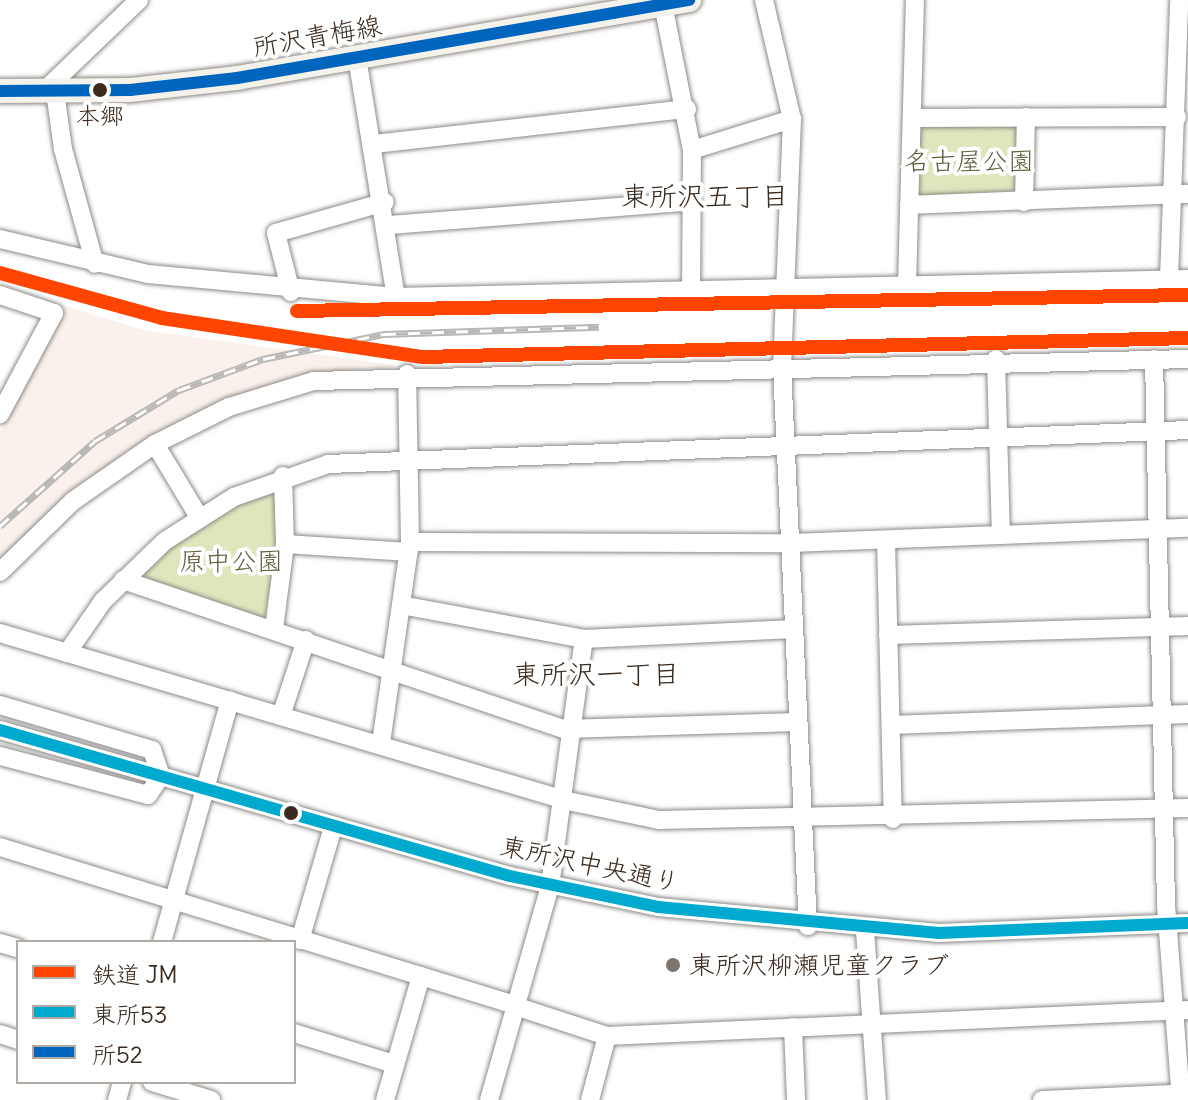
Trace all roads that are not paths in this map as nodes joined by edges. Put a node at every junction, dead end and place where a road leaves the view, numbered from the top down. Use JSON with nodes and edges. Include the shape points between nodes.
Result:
{"nodes":[{"id":1,"x":139,"y":0,"type":"edge"},
{"id":2,"x":689,"y":0,"type":"edge"},
{"id":3,"x":764,"y":0,"type":"edge"},
{"id":4,"x":915,"y":0,"type":"edge"},
{"id":5,"x":1179,"y":0,"type":"edge"},
{"id":6,"x":663,"y":4,"type":"junction"},
{"id":7,"x":357,"y":57,"type":"junction"},
{"id":8,"x":0,"y":91,"type":"edge"},
{"id":9,"x":49,"y":92,"type":"junction"},
{"id":10,"x":687,"y":109,"type":"junction"},
{"id":11,"x":1026,"y":117,"type":"junction"},
{"id":12,"x":1177,"y":117,"type":"junction"},
{"id":13,"x":913,"y":118,"type":"junction"},
{"id":14,"x":792,"y":119,"type":"junction"},
{"id":15,"x":374,"y":144,"type":"junction"},
{"id":16,"x":692,"y":150,"type":"junction"},
{"id":17,"x":1181,"y":195,"type":"edge"},
{"id":18,"x":692,"y":201,"type":"junction"},
{"id":19,"x":385,"y":202,"type":"junction"},
{"id":20,"x":1024,"y":202,"type":"junction"},
{"id":21,"x":909,"y":205,"type":"junction"},
{"id":22,"x":389,"y":225,"type":"junction"},
{"id":23,"x":0,"y":239,"type":"edge"},
{"id":24,"x":95,"y":264,"type":"junction"},
{"id":25,"x":1179,"y":279,"type":"edge"},
{"id":26,"x":907,"y":285,"type":"junction"},
{"id":27,"x":781,"y":286,"type":"junction"},
{"id":28,"x":691,"y":290,"type":"junction"},
{"id":29,"x":291,"y":292,"type":"junction"},
{"id":30,"x":0,"y":295,"type":"edge"},
{"id":31,"x":396,"y":297,"type":"junction"},
{"id":32,"x":996,"y":359,"type":"junction"},
{"id":33,"x":1154,"y":359,"type":"junction"},
{"id":34,"x":1188,"y":359,"type":"edge"},
{"id":35,"x":782,"y":367,"type":"junction"},
{"id":36,"x":407,"y":374,"type":"junction"},
{"id":37,"x":6,"y":387,"type":"edge"},
{"id":38,"x":0,"y":414,"type":"edge"},
{"id":39,"x":1188,"y":430,"type":"edge"},
{"id":40,"x":1154,"y":431,"type":"junction"},
{"id":41,"x":999,"y":436,"type":"junction"},
{"id":42,"x":155,"y":444,"type":"junction"},
{"id":43,"x":786,"y":444,"type":"junction"},
{"id":44,"x":409,"y":458,"type":"junction"},
{"id":45,"x":283,"y":476,"type":"junction"},
{"id":46,"x":199,"y":517,"type":"junction"},
{"id":47,"x":1188,"y":528,"type":"edge"},
{"id":48,"x":1156,"y":530,"type":"junction"},
{"id":49,"x":1001,"y":535,"type":"junction"},
{"id":50,"x":886,"y":540,"type":"junction"},
{"id":51,"x":791,"y":543,"type":"junction"},
{"id":52,"x":285,"y":544,"type":"junction"},
{"id":53,"x":409,"y":547,"type":"junction"},
{"id":54,"x":0,"y":572,"type":"edge"},
{"id":55,"x":123,"y":580,"type":"junction"},
{"id":56,"x":401,"y":605,"type":"junction"},
{"id":57,"x":1188,"y":626,"type":"edge"},
{"id":58,"x":1159,"y":627,"type":"junction"},
{"id":59,"x":274,"y":629,"type":"junction"},
{"id":60,"x":794,"y":629,"type":"junction"},
{"id":61,"x":0,"y":633,"type":"edge"},
{"id":62,"x":888,"y":635,"type":"junction"},
{"id":63,"x":584,"y":639,"type":"junction"},
{"id":64,"x":306,"y":640,"type":"junction"},
{"id":65,"x":67,"y":653,"type":"junction"},
{"id":66,"x":392,"y":670,"type":"junction"},
{"id":67,"x":230,"y":700,"type":"junction"},
{"id":68,"x":0,"y":705,"type":"edge"},
{"id":69,"x":1188,"y":714,"type":"edge"},
{"id":70,"x":1160,"y":715,"type":"junction"},
{"id":71,"x":281,"y":716,"type":"junction"},
{"id":72,"x":798,"y":722,"type":"junction"},
{"id":73,"x":891,"y":725,"type":"junction"},
{"id":74,"x":0,"y":730,"type":"edge"},
{"id":75,"x":571,"y":730,"type":"junction"},
{"id":76,"x":381,"y":743,"type":"junction"},
{"id":77,"x":0,"y":756,"type":"edge"},
{"id":78,"x":161,"y":776,"type":"junction"},
{"id":79,"x":205,"y":788,"type":"junction"},
{"id":80,"x":562,"y":799,"type":"junction"},
{"id":81,"x":1188,"y":808,"type":"edge"},
{"id":82,"x":1164,"y":809,"type":"junction"},
{"id":83,"x":893,"y":819,"type":"junction"},
{"id":84,"x":803,"y":822,"type":"junction"},
{"id":85,"x":333,"y":827,"type":"junction"},
{"id":86,"x":0,"y":847,"type":"edge"},
{"id":87,"x":550,"y":886,"type":"junction"},
{"id":88,"x":173,"y":901,"type":"junction"},
{"id":89,"x":1167,"y":923,"type":"junction"},
{"id":90,"x":1188,"y":923,"type":"edge"},
{"id":91,"x":808,"y":926,"type":"junction"},
{"id":92,"x":865,"y":930,"type":"junction"},
{"id":93,"x":163,"y":940,"type":"edge"},
{"id":94,"x":300,"y":940,"type":"junction"},
{"id":95,"x":421,"y":976,"type":"junction"},
{"id":96,"x":515,"y":1005,"type":"junction"},
{"id":97,"x":1181,"y":1010,"type":"edge"},
{"id":98,"x":872,"y":1024,"type":"junction"},
{"id":99,"x":793,"y":1027,"type":"junction"},
{"id":100,"x":296,"y":1034,"type":"edge"},
{"id":101,"x":607,"y":1036,"type":"junction"},
{"id":102,"x":394,"y":1064,"type":"junction"},
{"id":103,"x":159,"y":1084,"type":"edge"},
{"id":104,"x":1183,"y":1096,"type":"edge"},
{"id":105,"x":211,"y":1100,"type":"edge"},
{"id":106,"x":385,"y":1100,"type":"edge"},
{"id":107,"x":489,"y":1100,"type":"edge"},
{"id":108,"x":590,"y":1100,"type":"edge"},
{"id":109,"x":796,"y":1100,"type":"edge"},
{"id":110,"x":877,"y":1100,"type":"edge"},
{"id":111,"x":1042,"y":1100,"type":"edge"}],
"edges":[{"from":1,"to":9,"type":"street"},
{"from":2,"to":6,"type":"main road","name":"所沢青梅線"},
{"from":3,"to":14,"type":"street"},
{"from":4,"to":13,"type":"street"},
{"from":5,"to":12,"type":"street"},
{"from":6,"to":7,"type":"main road","name":"所沢青梅線"},
{"from":6,"to":10,"type":"street"},
{"from":7,"to":9,"type":"main road","name":"所沢青梅線","via":[[172,86]]},
{"from":7,"to":15,"type":"street"},
{"from":8,"to":9,"type":"main road","name":"所沢青梅線"},
{"from":9,"to":24,"type":"street"},
{"from":10,"to":15,"type":"street"},
{"from":10,"to":16,"type":"street"},
{"from":11,"to":12,"type":"street"},
{"from":11,"to":13,"type":"street"},
{"from":11,"to":20,"type":"street"},
{"from":12,"to":17,"type":"street"},
{"from":13,"to":21,"type":"street"},
{"from":14,"to":16,"type":"street"},
{"from":14,"to":27,"type":"street"},
{"from":15,"to":19,"type":"street"},
{"from":16,"to":18,"type":"street"},
{"from":17,"to":20,"type":"street"},
{"from":17,"to":25,"type":"street"},
{"from":18,"to":22,"type":"street"},
{"from":18,"to":28,"type":"street"},
{"from":19,"to":22,"type":"street"},
{"from":19,"to":29,"type":"street","via":[[276,233]]},
{"from":20,"to":21,"type":"street"},
{"from":21,"to":26,"type":"street"},
{"from":22,"to":31,"type":"street"},
{"from":23,"to":24,"type":"street"},
{"from":24,"to":29,"type":"street"},
{"from":25,"to":26,"type":"street"},
{"from":26,"to":27,"type":"street"},
{"from":27,"to":28,"type":"street"},
{"from":27,"to":35,"type":"street"},
{"from":28,"to":31,"type":"street"},
{"from":29,"to":31,"type":"street"},
{"from":30,"to":37,"type":"street","via":[[54,313]]},
{"from":32,"to":33,"type":"street"},
{"from":32,"to":35,"type":"street"},
{"from":32,"to":41,"type":"street"},
{"from":33,"to":34,"type":"street"},
{"from":33,"to":40,"type":"street"},
{"from":35,"to":36,"type":"street"},
{"from":35,"to":43,"type":"street"},
{"from":36,"to":42,"type":"street","via":[[343,377],[267,392]]},
{"from":36,"to":44,"type":"street"},
{"from":37,"to":38,"type":"street"},
{"from":39,"to":40,"type":"street"},
{"from":40,"to":41,"type":"street"},
{"from":40,"to":48,"type":"street"},
{"from":41,"to":43,"type":"street"},
{"from":41,"to":49,"type":"street"},
{"from":42,"to":46,"type":"street"},
{"from":42,"to":54,"type":"street","via":[[62,510]]},
{"from":43,"to":44,"type":"street"},
{"from":43,"to":51,"type":"street"},
{"from":44,"to":45,"type":"street","via":[[328,464]]},
{"from":44,"to":53,"type":"street"},
{"from":45,"to":46,"type":"street"},
{"from":45,"to":52,"type":"street"},
{"from":46,"to":55,"type":"street"},
{"from":47,"to":48,"type":"street"},
{"from":48,"to":49,"type":"street"},
{"from":48,"to":58,"type":"street"},
{"from":49,"to":50,"type":"street"},
{"from":50,"to":51,"type":"street"},
{"from":50,"to":62,"type":"street"},
{"from":51,"to":53,"type":"street"},
{"from":51,"to":60,"type":"street"},
{"from":52,"to":53,"type":"street"},
{"from":52,"to":59,"type":"street"},
{"from":53,"to":56,"type":"street"},
{"from":55,"to":59,"type":"street"},
{"from":55,"to":65,"type":"street"},
{"from":56,"to":63,"type":"street"},
{"from":56,"to":66,"type":"street"},
{"from":57,"to":58,"type":"street"},
{"from":58,"to":62,"type":"street"},
{"from":58,"to":70,"type":"street"},
{"from":59,"to":64,"type":"street"},
{"from":60,"to":63,"type":"street"},
{"from":60,"to":72,"type":"street"},
{"from":61,"to":65,"type":"street"},
{"from":62,"to":73,"type":"street"},
{"from":63,"to":75,"type":"street"},
{"from":64,"to":66,"type":"street"},
{"from":64,"to":71,"type":"street"},
{"from":65,"to":67,"type":"street"},
{"from":66,"to":75,"type":"street"},
{"from":66,"to":76,"type":"street"},
{"from":67,"to":71,"type":"street"},
{"from":67,"to":79,"type":"street"},
{"from":68,"to":78,"type":"street","via":[[152,750],[161,757]]},
{"from":69,"to":70,"type":"street"},
{"from":70,"to":73,"type":"street"},
{"from":70,"to":82,"type":"street"},
{"from":71,"to":76,"type":"street"},
{"from":72,"to":75,"type":"street"},
{"from":72,"to":84,"type":"street"},
{"from":73,"to":83,"type":"street"},
{"from":74,"to":78,"type":"street","name":"東所沢中央通り"},
{"from":75,"to":80,"type":"street"},
{"from":76,"to":80,"type":"street"},
{"from":77,"to":78,"type":"street","via":[[148,795]]},
{"from":78,"to":79,"type":"street","name":"東所沢中央通り"},
{"from":79,"to":85,"type":"street","name":"東所沢中央通り"},
{"from":79,"to":88,"type":"street"},
{"from":80,"to":84,"type":"street","via":[[659,820]]},
{"from":80,"to":87,"type":"street"},
{"from":81,"to":82,"type":"street"},
{"from":82,"to":83,"type":"street"},
{"from":82,"to":89,"type":"street"},
{"from":83,"to":84,"type":"street"},
{"from":84,"to":91,"type":"street"},
{"from":85,"to":87,"type":"street","name":"東所沢中央通り"},
{"from":85,"to":94,"type":"street"},
{"from":86,"to":88,"type":"street"},
{"from":87,"to":91,"type":"street","name":"東所沢中央通り"},
{"from":87,"to":96,"type":"street"},
{"from":88,"to":93,"type":"street"},
{"from":88,"to":94,"type":"street"},
{"from":89,"to":90,"type":"street","name":"東所沢中央通り"},
{"from":89,"to":92,"type":"street","name":"東所沢中央通り"},
{"from":89,"to":97,"type":"street"},
{"from":91,"to":92,"type":"street","name":"東所沢中央通り"},
{"from":92,"to":98,"type":"street"},
{"from":94,"to":95,"type":"street"},
{"from":95,"to":96,"type":"street"},
{"from":95,"to":102,"type":"street"},
{"from":96,"to":101,"type":"street"},
{"from":96,"to":107,"type":"street"},
{"from":97,"to":98,"type":"street"},
{"from":97,"to":104,"type":"street"},
{"from":98,"to":99,"type":"street"},
{"from":98,"to":110,"type":"street"},
{"from":99,"to":101,"type":"street"},
{"from":99,"to":109,"type":"street"},
{"from":100,"to":102,"type":"street"},
{"from":101,"to":108,"type":"street"},
{"from":102,"to":106,"type":"street"},
{"from":103,"to":105,"type":"street"},
{"from":104,"to":111,"type":"street"}]}
